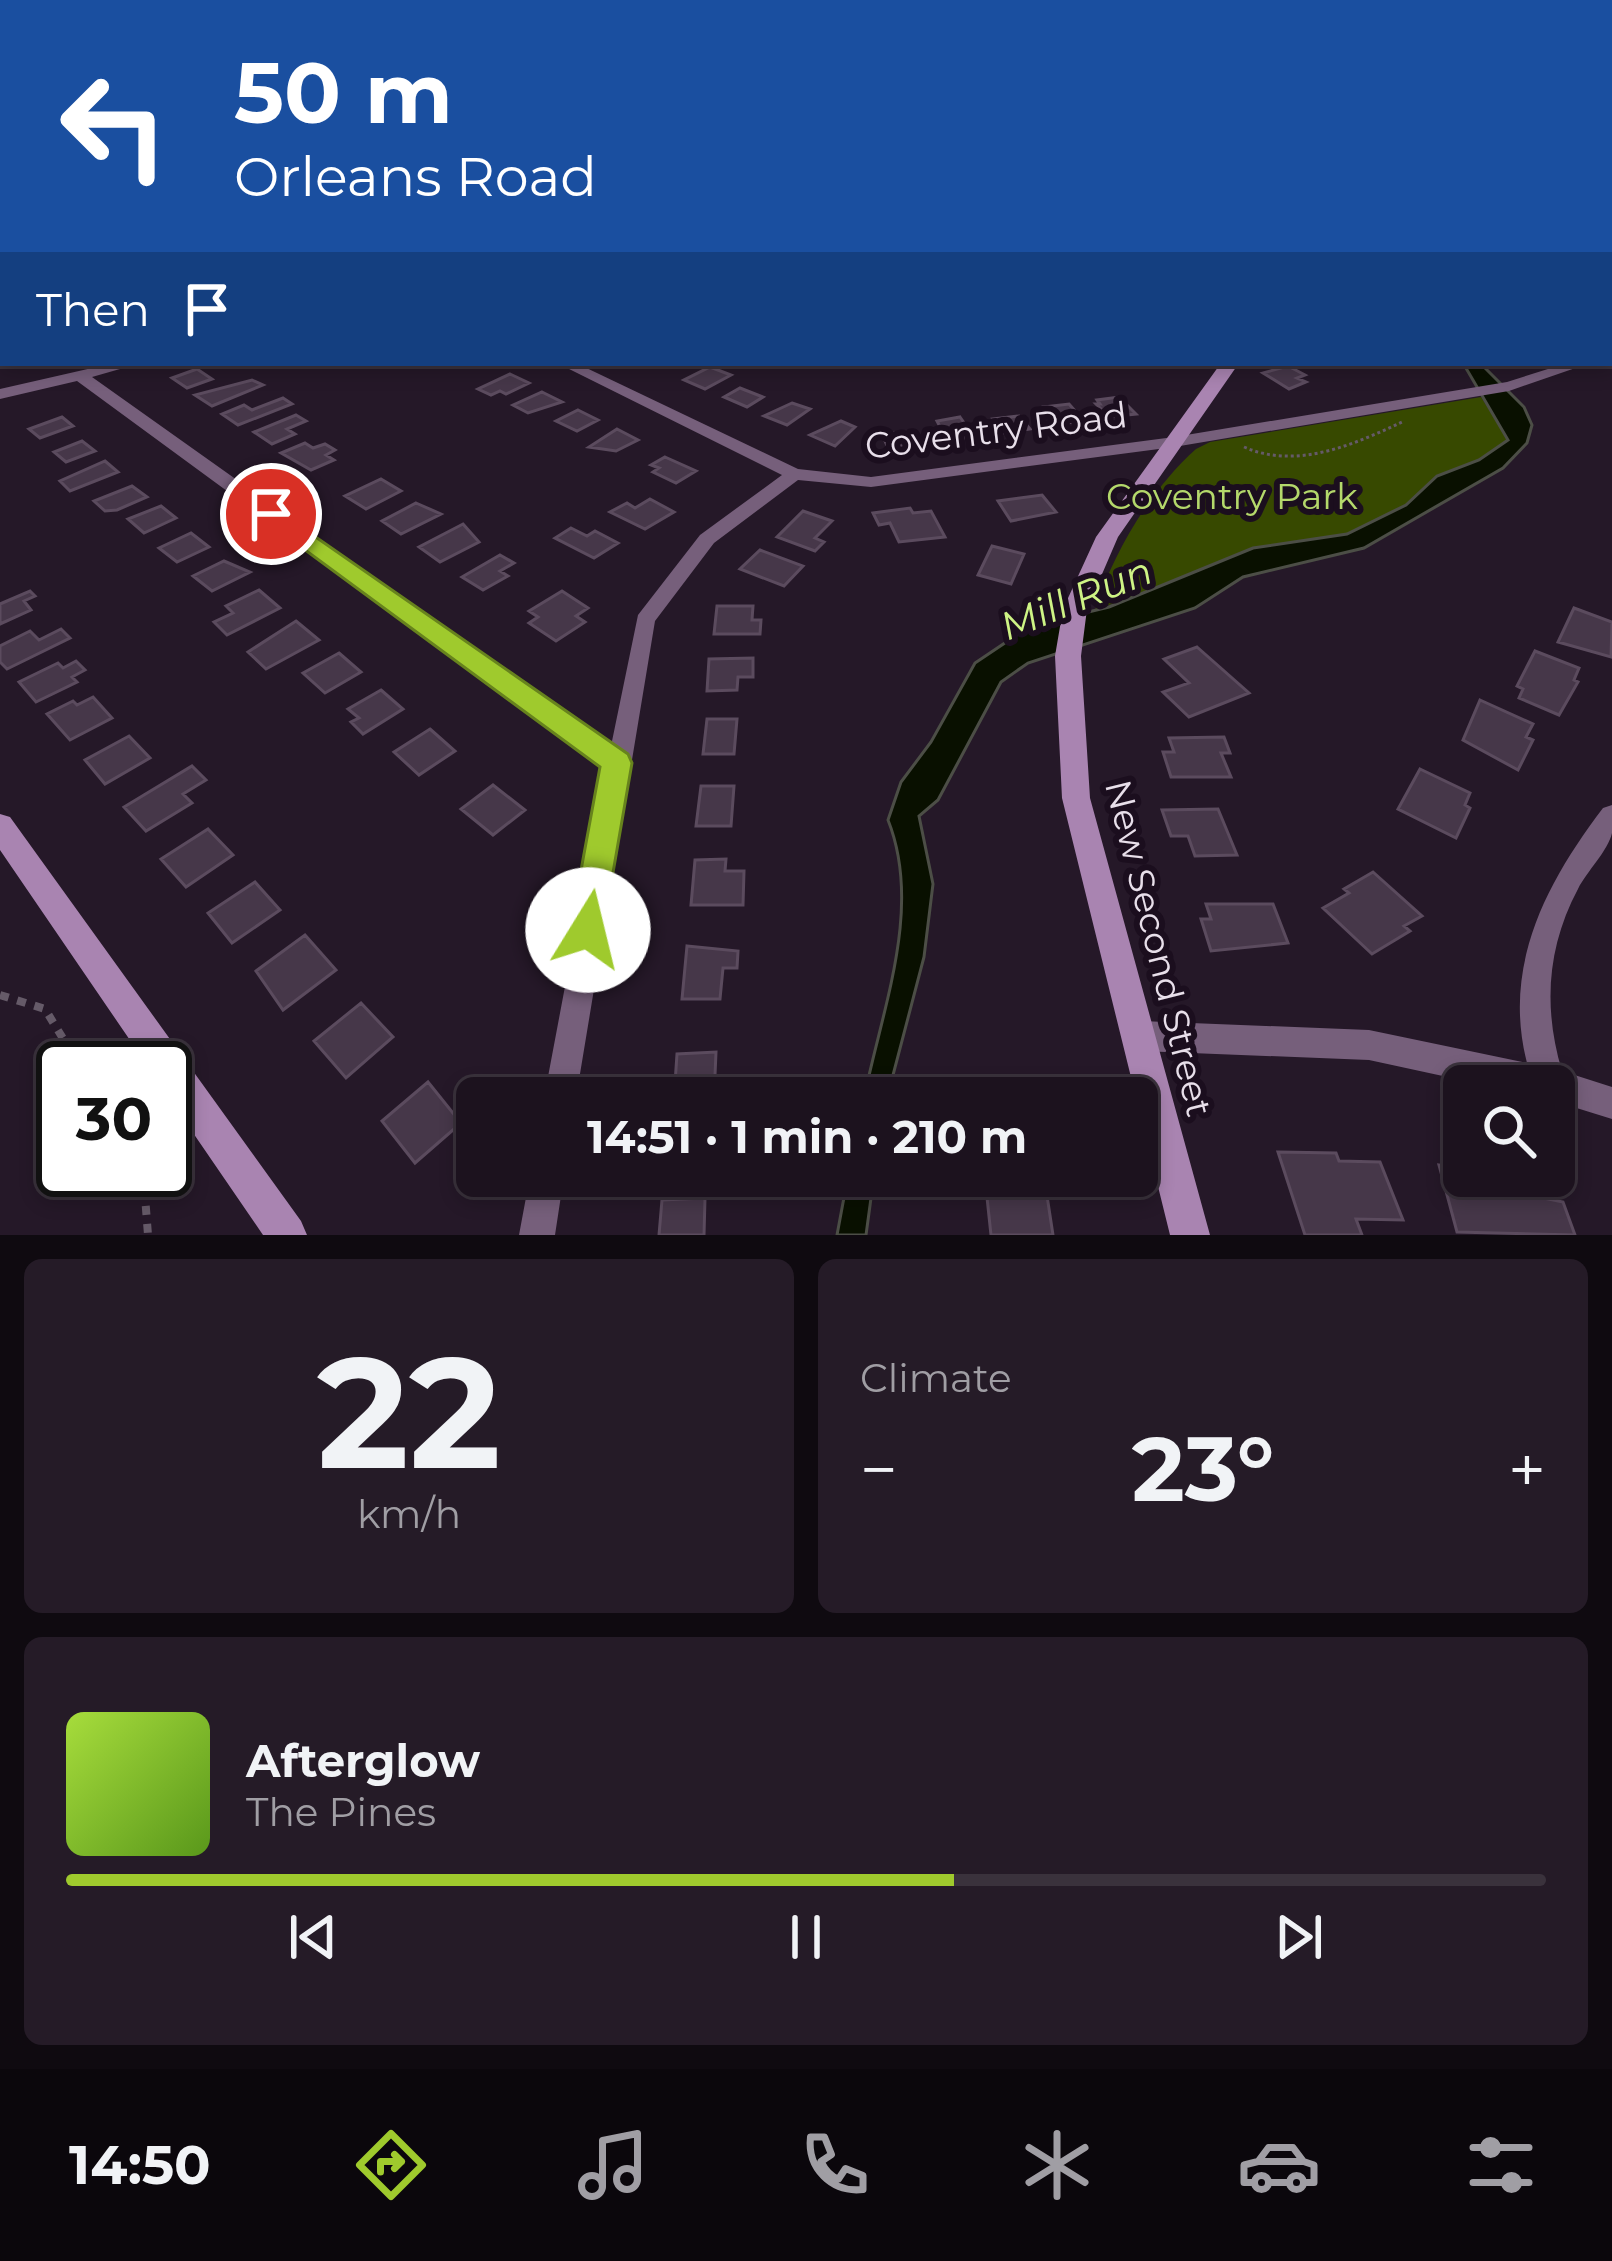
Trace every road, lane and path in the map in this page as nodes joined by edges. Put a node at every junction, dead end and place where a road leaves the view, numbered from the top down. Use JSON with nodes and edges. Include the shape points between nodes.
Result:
{"nodes":[{"id":1,"x":120,"y":366,"type":"edge"},
{"id":2,"x":570,"y":366,"type":"edge"},
{"id":3,"x":1227,"y":366,"type":"edge"},
{"id":4,"x":1573,"y":366,"type":"edge"},
{"id":5,"x":79,"y":375,"type":"junction"},
{"id":6,"x":0,"y":394,"type":"edge"},
{"id":7,"x":1410,"y":417,"type":"dead end"},
{"id":8,"x":1221,"y":434,"type":"junction"},
{"id":9,"x":1174,"y":442,"type":"junction"},
{"id":10,"x":794,"y":474,"type":"junction"},
{"id":11,"x":616,"y":763,"type":"junction"},
{"id":12,"x":1612,"y":815,"type":"edge"},
{"id":13,"x":0,"y":826,"type":"edge"},
{"id":14,"x":0,"y":994,"type":"edge"},
{"id":15,"x":1141,"y":1036,"type":"junction"},
{"id":16,"x":65,"y":1041,"type":"edge"},
{"id":17,"x":1464,"y":1065,"type":"edge"},
{"id":18,"x":1543,"y":1065,"type":"edge"},
{"id":19,"x":564,"y":1077,"type":"edge"},
{"id":20,"x":1575,"y":1091,"type":"edge"},
{"id":21,"x":1612,"y":1103,"type":"edge"},
{"id":22,"x":145,"y":1197,"type":"edge"},
{"id":23,"x":543,"y":1197,"type":"edge"},
{"id":24,"x":148,"y":1235,"type":"edge"},
{"id":25,"x":286,"y":1235,"type":"edge"},
{"id":26,"x":537,"y":1235,"type":"edge"},
{"id":27,"x":1190,"y":1235,"type":"edge"}],
"edges":[{"from":1,"to":5,"type":"street"},
{"from":2,"to":10,"type":"street","name":"Coventry Road"},
{"from":3,"to":9,"type":"street","name":"New Second Street"},
{"from":4,"to":8,"type":"street","name":"Coventry Road","via":[[1510,386]]},
{"from":5,"to":6,"type":"street"},
{"from":5,"to":11,"type":"street"},
{"from":7,"to":8,"type":"path","via":[[1384,434],[1294,459],[1254,452]]},
{"from":8,"to":9,"type":"street","name":"Coventry Road"},
{"from":9,"to":10,"type":"street","name":"Coventry Road","via":[[871,482]]},
{"from":9,"to":15,"type":"street","name":"New Second Street","via":[[1107,537],[1075,609],[1068,656],[1076,798]]},
{"from":10,"to":11,"type":"street","via":[[707,538],[644,620]]},
{"from":11,"to":19,"type":"street"},
{"from":12,"to":18,"type":"street","via":[[1551,909],[1534,970]]},
{"from":13,"to":25,"type":"street"},
{"from":14,"to":16,"type":"path","via":[[45,1009]]},
{"from":15,"to":17,"type":"street","via":[[1369,1045]]},
{"from":15,"to":27,"type":"street","name":"New Second Street"},
{"from":20,"to":21,"type":"street"},
{"from":22,"to":24,"type":"path"},
{"from":23,"to":26,"type":"street"}]}
